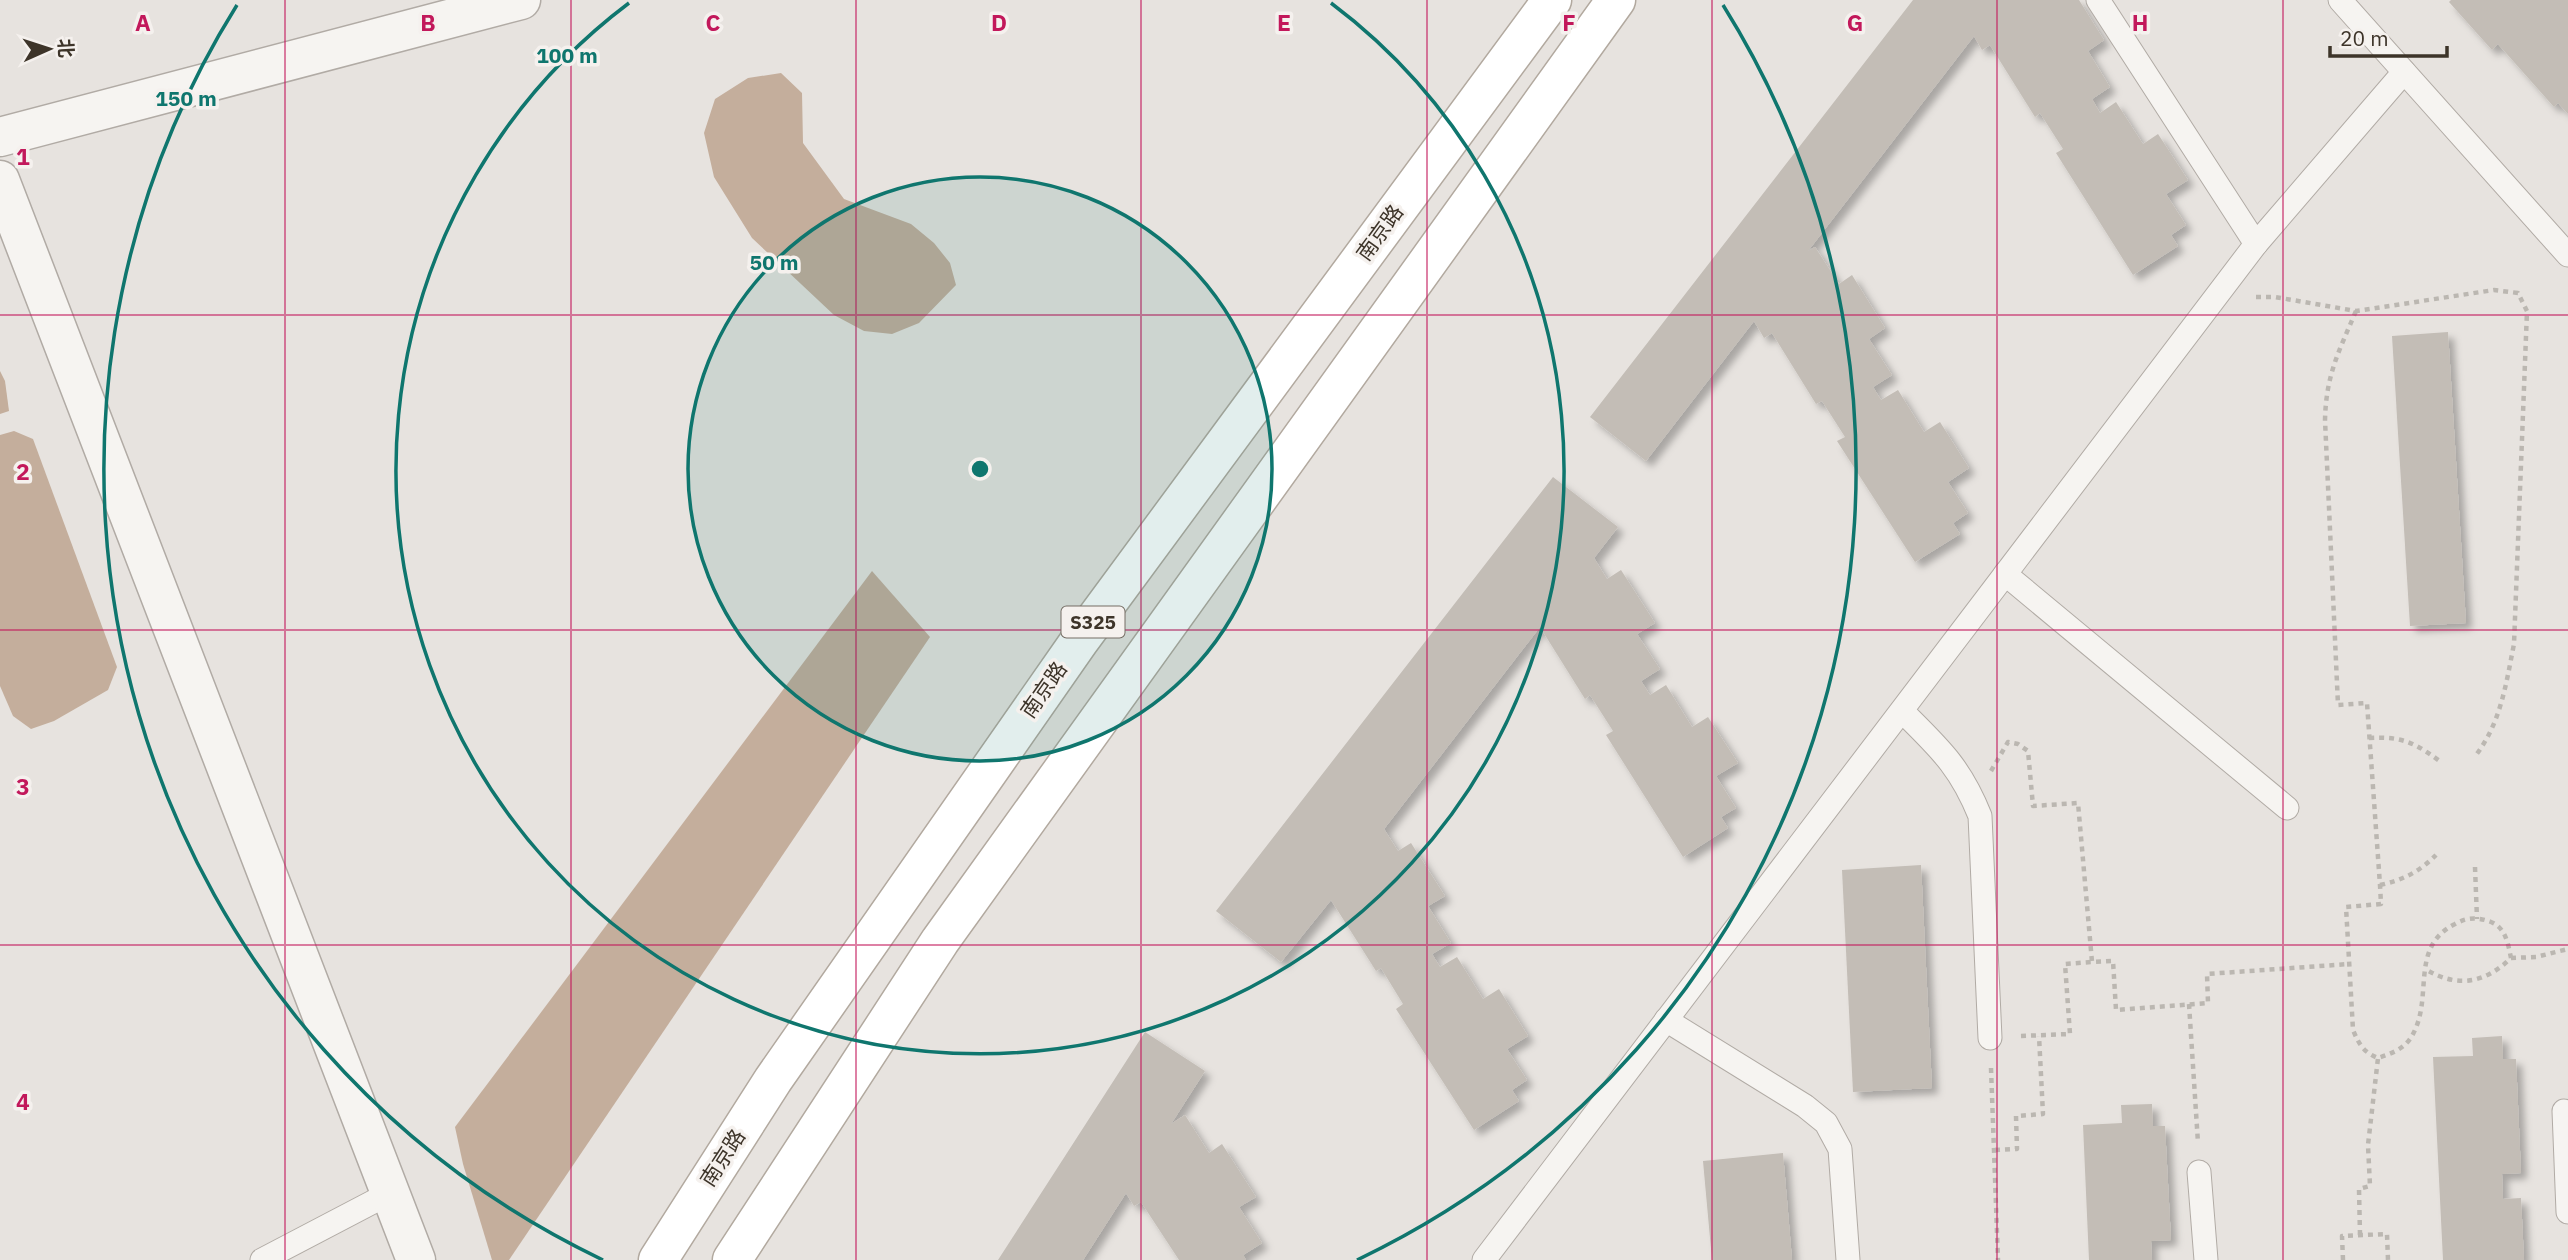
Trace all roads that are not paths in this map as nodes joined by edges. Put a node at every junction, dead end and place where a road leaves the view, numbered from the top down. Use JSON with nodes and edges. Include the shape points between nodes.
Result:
{"nodes":[{"id":1,"x":522,"y":0,"type":"edge"},
{"id":2,"x":1552,"y":0,"type":"edge"},
{"id":3,"x":1616,"y":0,"type":"edge"},
{"id":4,"x":2098,"y":0,"type":"edge"},
{"id":5,"x":2340,"y":0,"type":"edge"},
{"id":6,"x":2404,"y":72,"type":"junction"},
{"id":7,"x":0,"y":137,"type":"edge"},
{"id":8,"x":0,"y":180,"type":"edge"},
{"id":9,"x":2256,"y":244,"type":"junction"},
{"id":10,"x":2568,"y":255,"type":"edge"},
{"id":11,"x":2005,"y":574,"type":"junction"},
{"id":12,"x":1902,"y":711,"type":"junction"},
{"id":13,"x":2287,"y":808,"type":"dead end"},
{"id":14,"x":1666,"y":1020,"type":"junction"},
{"id":15,"x":1990,"y":1038,"type":"road end"},
{"id":16,"x":2564,"y":1111,"type":"dead end"},
{"id":17,"x":2199,"y":1172,"type":"road end"},
{"id":18,"x":390,"y":1193,"type":"junction"},
{"id":19,"x":2568,"y":1212,"type":"edge"},
{"id":20,"x":262,"y":1260,"type":"edge"},
{"id":21,"x":416,"y":1260,"type":"edge"},
{"id":22,"x":658,"y":1260,"type":"edge"},
{"id":23,"x":732,"y":1260,"type":"edge"},
{"id":24,"x":1484,"y":1260,"type":"edge"},
{"id":25,"x":1848,"y":1260,"type":"edge"},
{"id":26,"x":2206,"y":1260,"type":"edge"}],
"edges":[{"from":1,"to":7,"type":"street"},
{"from":2,"to":22,"type":"main road","name":"南京路","number":"S325","via":[[1080,640],[773,1080]]},
{"from":3,"to":23,"type":"main road","number":"S325","via":[[940,941]]},
{"from":4,"to":9,"type":"lane"},
{"from":5,"to":6,"type":"lane"},
{"from":6,"to":9,"type":"lane"},
{"from":6,"to":10,"type":"lane"},
{"from":8,"to":18,"type":"street"},
{"from":9,"to":11,"type":"lane"},
{"from":11,"to":12,"type":"lane"},
{"from":11,"to":13,"type":"lane"},
{"from":12,"to":14,"type":"lane"},
{"from":12,"to":15,"type":"lane","via":[[1949,758],[1980,816]]},
{"from":14,"to":24,"type":"lane"},
{"from":14,"to":25,"type":"lane","via":[[1826,1123],[1840,1149]]},
{"from":16,"to":19,"type":"lane"},
{"from":17,"to":26,"type":"lane"},
{"from":18,"to":20,"type":"lane"},
{"from":18,"to":21,"type":"street"}]}
